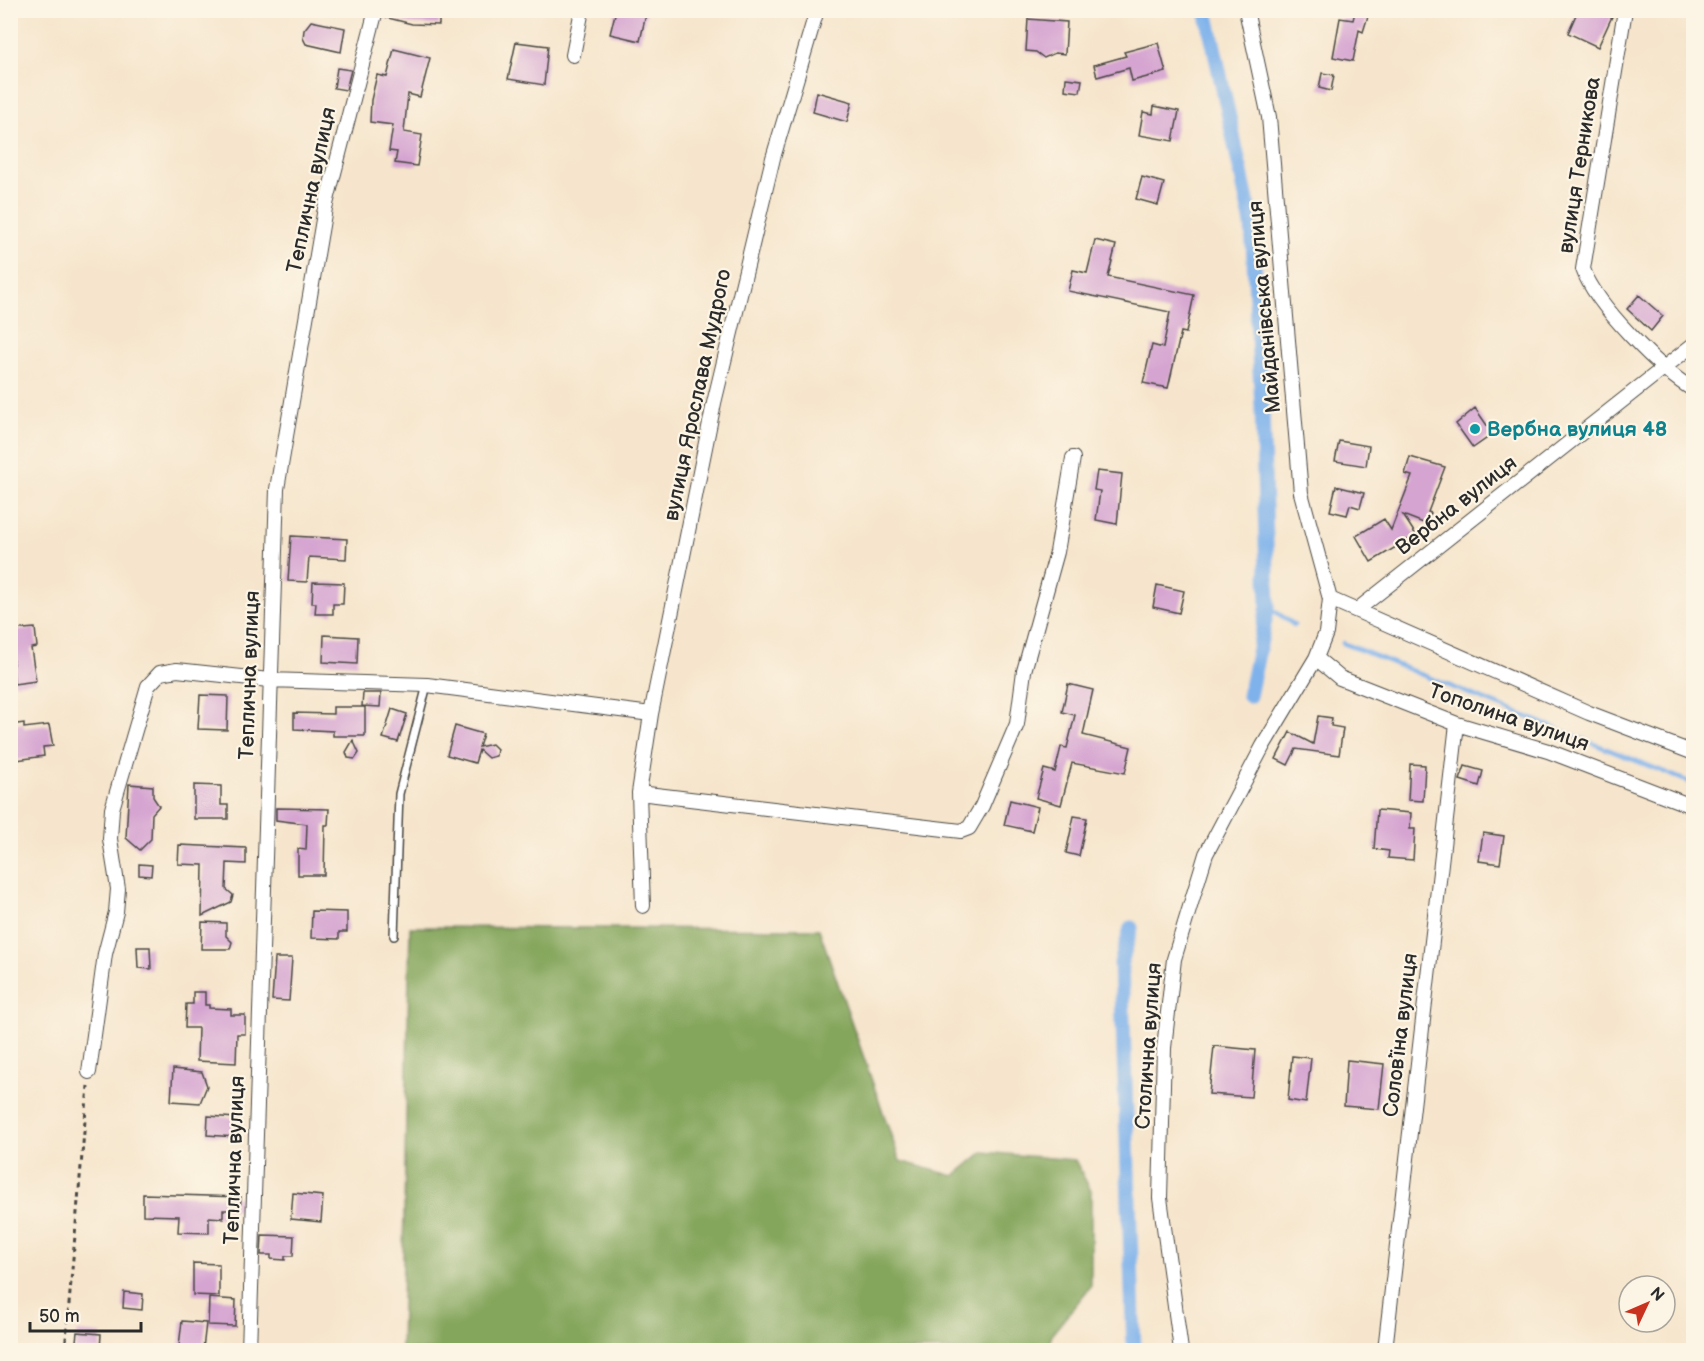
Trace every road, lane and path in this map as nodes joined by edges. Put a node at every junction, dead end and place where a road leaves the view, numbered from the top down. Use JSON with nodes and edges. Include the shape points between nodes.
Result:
{"nodes":[{"id":1,"x":376,"y":10,"type":"edge"},
{"id":2,"x":582,"y":10,"type":"edge"},
{"id":3,"x":817,"y":10,"type":"edge"},
{"id":4,"x":1246,"y":10,"type":"edge"},
{"id":5,"x":1624,"y":10,"type":"edge"},
{"id":6,"x":573,"y":55,"type":"dead end"},
{"id":7,"x":1694,"y":344,"type":"edge"},
{"id":8,"x":1663,"y":369,"type":"junction"},
{"id":9,"x":1694,"y":390,"type":"edge"},
{"id":10,"x":1073,"y":458,"type":"dead end"},
{"id":11,"x":1330,"y":599,"type":"junction"},
{"id":12,"x":1358,"y":610,"type":"junction"},
{"id":13,"x":1316,"y":658,"type":"junction"},
{"id":14,"x":269,"y":680,"type":"junction"},
{"id":15,"x":427,"y":685,"type":"junction"},
{"id":16,"x":651,"y":714,"type":"junction"},
{"id":17,"x":1457,"y":724,"type":"junction"},
{"id":18,"x":1694,"y":753,"type":"edge"},
{"id":19,"x":639,"y":794,"type":"junction"},
{"id":20,"x":1694,"y":807,"type":"edge"},
{"id":21,"x":643,"y":906,"type":"dead end"},
{"id":22,"x":394,"y":936,"type":"dead end"},
{"id":23,"x":89,"y":1072,"type":"joint"},
{"id":24,"x":65,"y":1350,"type":"edge"},
{"id":25,"x":249,"y":1350,"type":"edge"},
{"id":26,"x":1181,"y":1350,"type":"edge"},
{"id":27,"x":1385,"y":1350,"type":"edge"}],
"edges":[{"from":1,"to":14,"type":"street","name":"Теплична вулиця","via":[[325,208],[277,489]]},
{"from":2,"to":6,"type":"street"},
{"from":3,"to":16,"type":"street","name":"вулиця Ярослава Мудрого","via":[[773,158],[714,403]]},
{"from":4,"to":11,"type":"street","name":"Майданівська вулиця","via":[[1269,117],[1301,493]]},
{"from":5,"to":8,"type":"street","name":"вулиця Терникова","via":[[1583,269],[1598,296]]},
{"from":7,"to":8,"type":"street","name":"Вербна вулиця"},
{"from":8,"to":9,"type":"street","name":"вулиця Терникова"},
{"from":8,"to":12,"type":"street","name":"Вербна вулиця"},
{"from":10,"to":19,"type":"street","via":[[1057,552],[1024,672],[1017,724],[969,828],[961,831]]},
{"from":11,"to":12,"type":"street","name":"Тополина вулиця"},
{"from":11,"to":13,"type":"street","name":"Столична вулиця","via":[[1326,633]]},
{"from":12,"to":18,"type":"street","name":"Тополина вулиця","via":[[1589,713]]},
{"from":13,"to":17,"type":"street","name":"Тополина вулиця","via":[[1340,678]]},
{"from":13,"to":26,"type":"street","name":"Столична вулиця","via":[[1263,746],[1206,854],[1174,960],[1164,1048],[1160,1198]]},
{"from":14,"to":15,"type":"street"},
{"from":14,"to":23,"type":"street","via":[[177,670],[160,673],[148,686],[112,809],[110,839],[118,889],[116,912],[105,954]]},
{"from":14,"to":25,"type":"street","name":"Теплична вулиця"},
{"from":15,"to":16,"type":"street"},
{"from":15,"to":22,"type":"lane","via":[[399,794]]},
{"from":16,"to":19,"type":"street","name":"вулиця Ярослава Мудрого"},
{"from":17,"to":20,"type":"street","name":"Тополина вулиця","via":[[1548,751]]},
{"from":17,"to":27,"type":"street","name":"Соловʼїна вулиця"},
{"from":19,"to":21,"type":"street","name":"вулиця Ярослава Мудрого"},
{"from":23,"to":24,"type":"path"}]}
